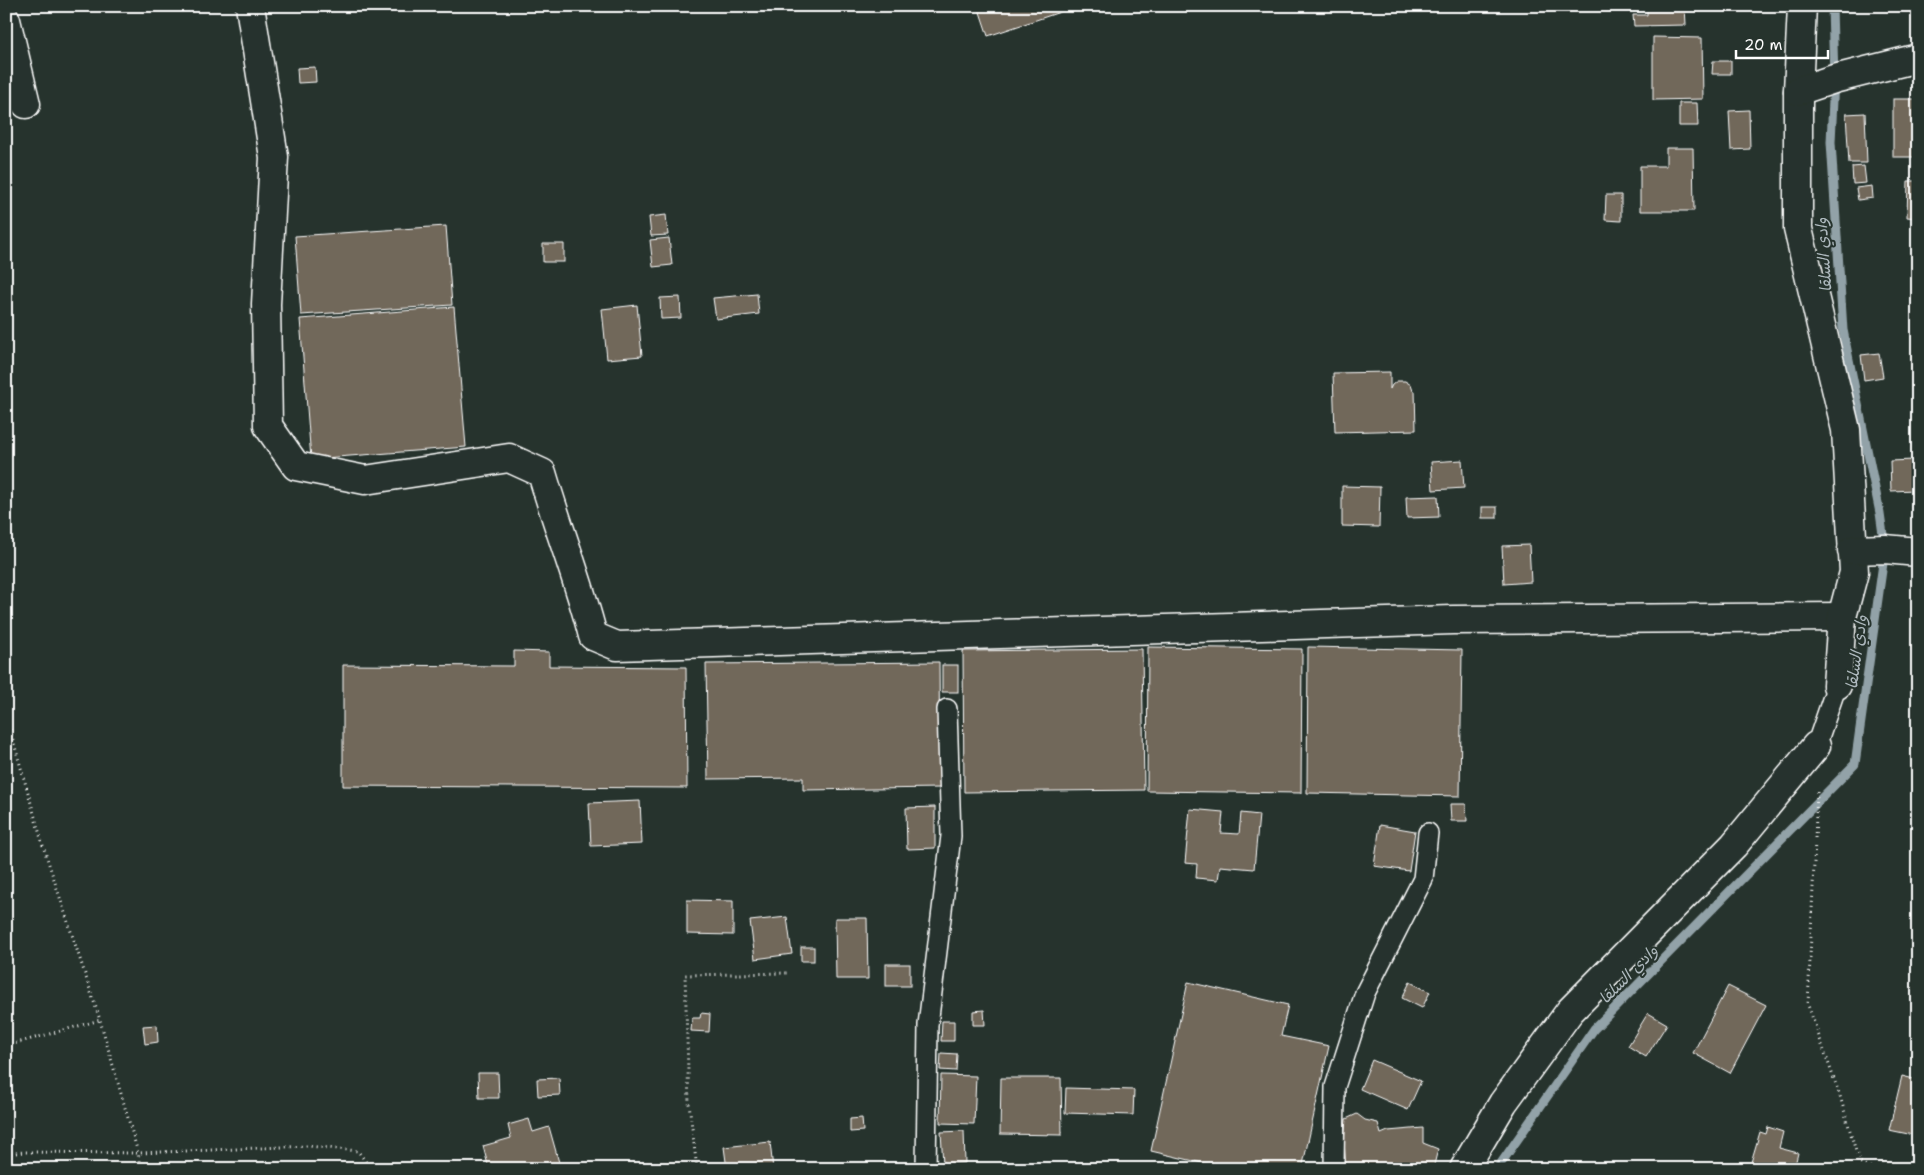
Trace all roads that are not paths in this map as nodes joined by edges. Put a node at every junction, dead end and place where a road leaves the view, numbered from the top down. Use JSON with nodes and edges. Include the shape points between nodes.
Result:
{"nodes":[{"id":1,"x":250,"y":6,"type":"edge"},
{"id":2,"x":1802,"y":6,"type":"edge"},
{"id":3,"x":6,"y":20,"type":"edge"},
{"id":4,"x":1918,"y":58,"type":"edge"},
{"id":5,"x":1798,"y":91,"type":"junction"},
{"id":6,"x":26,"y":104,"type":"dead end"},
{"id":7,"x":1852,"y":550,"type":"junction"},
{"id":8,"x":1918,"y":552,"type":"edge"},
{"id":9,"x":1842,"y":617,"type":"junction"},
{"id":10,"x":1838,"y":685,"type":"joint"},
{"id":11,"x":947,"y":709,"type":"dead end"},
{"id":12,"x":1816,"y":746,"type":"joint"},
{"id":13,"x":1428,"y":833,"type":"dead end"},
{"id":14,"x":926,"y":1169,"type":"edge"},
{"id":15,"x":1334,"y":1169,"type":"edge"},
{"id":16,"x":1464,"y":1169,"type":"edge"}],
"edges":[{"from":1,"to":9,"type":"street","via":[[274,157],[266,304],[268,426],[296,466],[365,480],[509,458],[542,473],[593,636],[617,646],[1453,620]]},
{"from":2,"to":5,"type":"street"},
{"from":3,"to":6,"type":"street"},
{"from":4,"to":5,"type":"street"},
{"from":5,"to":7,"type":"street","via":[[1798,229],[1846,430]]},
{"from":7,"to":8,"type":"street"},
{"from":7,"to":9,"type":"street","via":[[1854,572]]},
{"from":9,"to":10,"type":"street"},
{"from":10,"to":12,"type":"lane"},
{"from":11,"to":14,"type":"lane","via":[[951,836],[928,1025]]},
{"from":12,"to":16,"type":"street","via":[[1734,845],[1570,1011],[1503,1103]]},
{"from":13,"to":15,"type":"lane","via":[[1423,879],[1365,993],[1335,1087]]}]}
